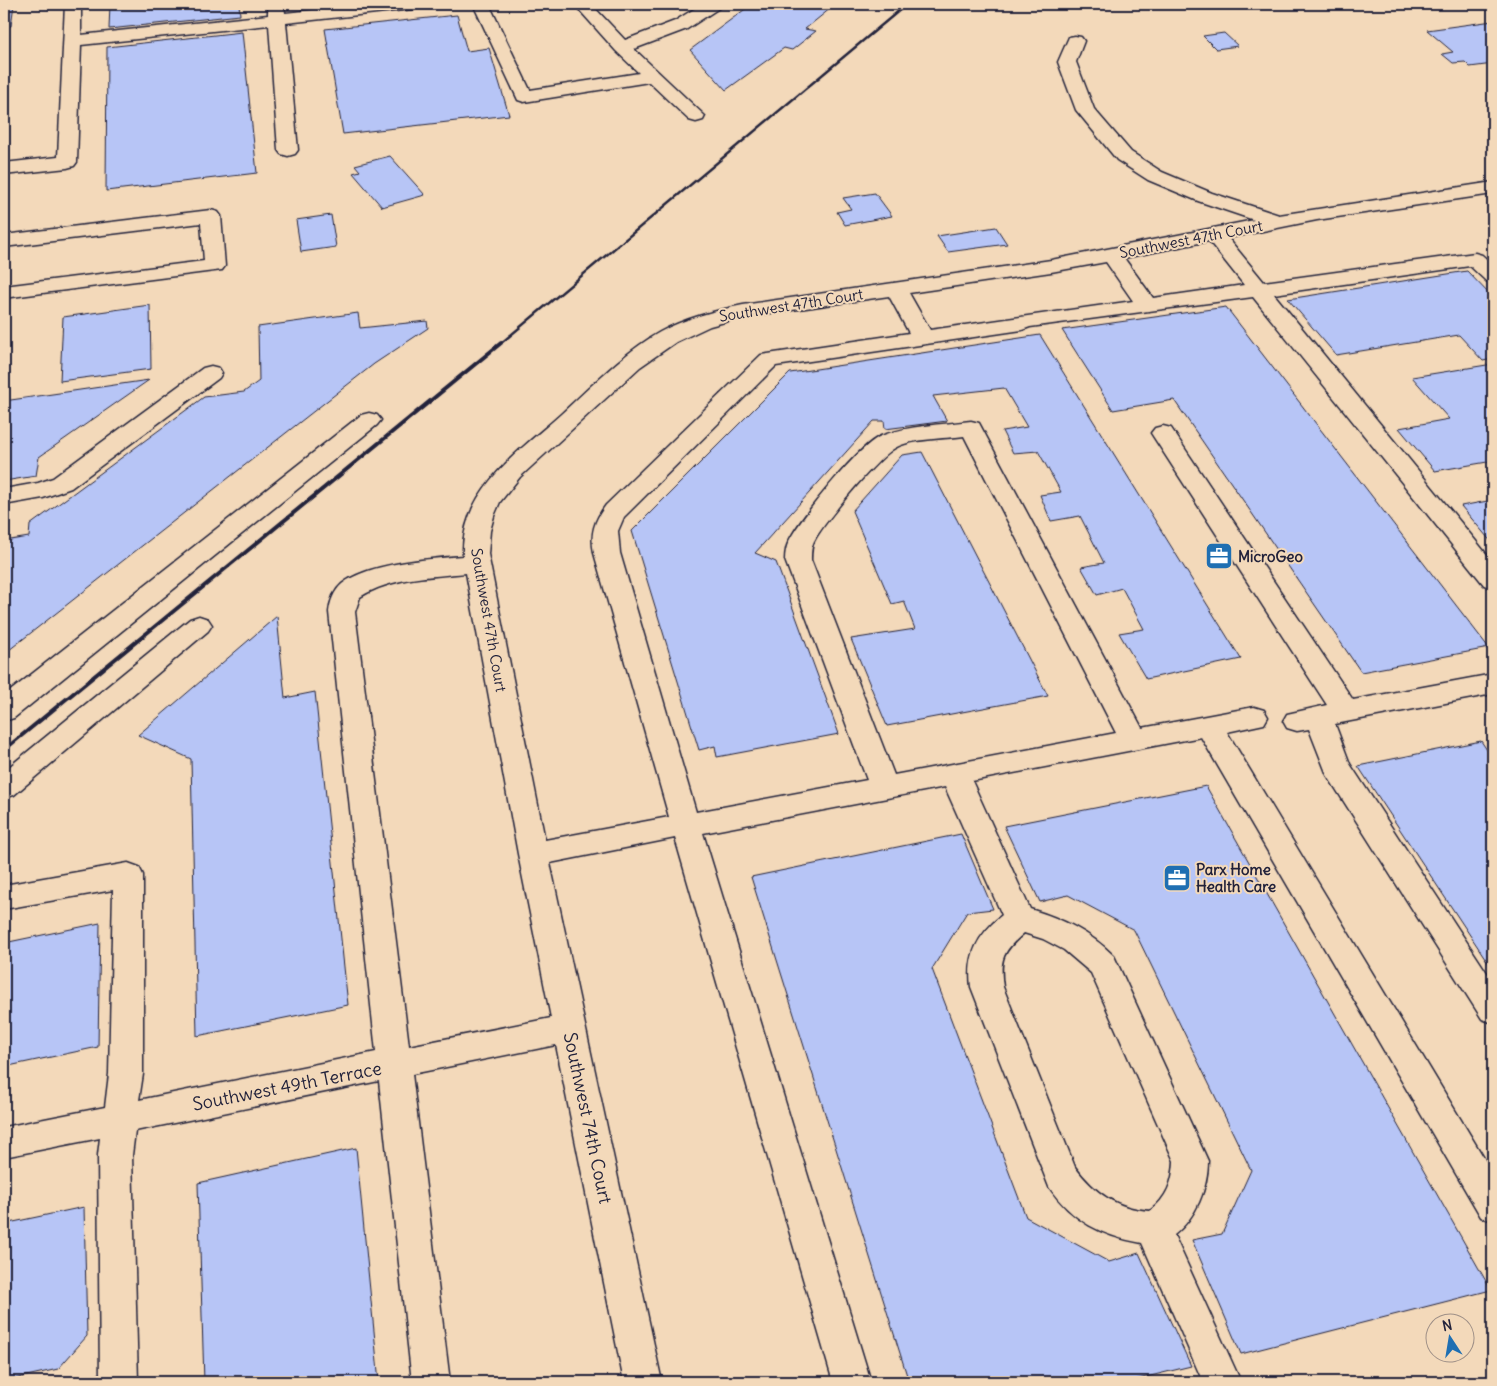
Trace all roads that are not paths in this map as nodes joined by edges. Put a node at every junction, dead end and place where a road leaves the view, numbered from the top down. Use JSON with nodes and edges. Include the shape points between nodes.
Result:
{"nodes":[{"id":1,"x":73,"y":4,"type":"edge"},
{"id":2,"x":413,"y":4,"type":"edge"},
{"id":3,"x":481,"y":4,"type":"edge"},
{"id":4,"x":582,"y":4,"type":"edge"},
{"id":5,"x":713,"y":4,"type":"edge"},
{"id":6,"x":277,"y":11,"type":"edge"},
{"id":7,"x":72,"y":41,"type":"junction"},
{"id":8,"x":1075,"y":41,"type":"dead end"},
{"id":9,"x":622,"y":47,"type":"junction"},
{"id":10,"x":654,"y":76,"type":"junction"},
{"id":11,"x":696,"y":116,"type":"dead end"},
{"id":12,"x":288,"y":150,"type":"dead end"},
{"id":13,"x":4,"y":169,"type":"edge"},
{"id":14,"x":1490,"y":191,"type":"edge"},
{"id":15,"x":1278,"y":222,"type":"junction"},
{"id":16,"x":1214,"y":234,"type":"junction"},
{"id":17,"x":4,"y":241,"type":"edge"},
{"id":18,"x":1111,"y":254,"type":"junction"},
{"id":19,"x":1493,"y":277,"type":"edge"},
{"id":20,"x":896,"y":289,"type":"junction"},
{"id":21,"x":1259,"y":289,"type":"junction"},
{"id":22,"x":4,"y":292,"type":"edge"},
{"id":23,"x":1147,"y":305,"type":"junction"},
{"id":24,"x":923,"y":338,"type":"junction"},
{"id":25,"x":211,"y":373,"type":"dead end"},
{"id":26,"x":369,"y":420,"type":"dead end"},
{"id":27,"x":1163,"y":433,"type":"dead end"},
{"id":28,"x":4,"y":497,"type":"edge"},
{"id":29,"x":477,"y":563,"type":"junction"},
{"id":30,"x":1493,"y":579,"type":"edge"},
{"id":31,"x":198,"y":625,"type":"dead end"},
{"id":32,"x":1493,"y":684,"type":"edge"},
{"id":33,"x":4,"y":711,"type":"edge"},
{"id":34,"x":1254,"y":717,"type":"dead end"},
{"id":35,"x":1321,"y":717,"type":"junction"},
{"id":36,"x":1208,"y":725,"type":"junction"},
{"id":37,"x":1134,"y":740,"type":"junction"},
{"id":38,"x":954,"y":774,"type":"junction"},
{"id":39,"x":4,"y":787,"type":"edge"},
{"id":40,"x":884,"y":787,"type":"junction"},
{"id":41,"x":686,"y":826,"type":"junction"},
{"id":42,"x":533,"y":854,"type":"junction"},
{"id":43,"x":4,"y":897,"type":"edge"},
{"id":44,"x":1019,"y":920,"type":"junction"},
{"id":45,"x":1493,"y":1009,"type":"edge"},
{"id":46,"x":570,"y":1028,"type":"junction"},
{"id":47,"x":395,"y":1064,"type":"junction"},
{"id":48,"x":119,"y":1120,"type":"junction"},
{"id":49,"x":4,"y":1142,"type":"edge"},
{"id":50,"x":1493,"y":1205,"type":"edge"},
{"id":51,"x":1153,"y":1228,"type":"junction"},
{"id":52,"x":118,"y":1382,"type":"edge"},
{"id":53,"x":431,"y":1382,"type":"edge"},
{"id":54,"x":643,"y":1382,"type":"edge"},
{"id":55,"x":852,"y":1382,"type":"edge"},
{"id":56,"x":1222,"y":1382,"type":"edge"}],
"edges":[{"from":1,"to":7,"type":"street"},
{"from":2,"to":6,"type":"street"},
{"from":3,"to":10,"type":"street","via":[[524,96]]},
{"from":4,"to":9,"type":"street"},
{"from":5,"to":9,"type":"street","via":[[682,25]]},
{"from":6,"to":7,"type":"street"},
{"from":6,"to":12,"type":"street"},
{"from":7,"to":13,"type":"street","via":[[66,162]]},
{"from":8,"to":15,"type":"street","via":[[1066,62],[1085,110],[1124,156],[1155,176]]},
{"from":9,"to":10,"type":"street"},
{"from":10,"to":11,"type":"street"},
{"from":14,"to":15,"type":"street","name":"Southwest 47th Court","via":[[1392,202]]},
{"from":15,"to":16,"type":"street","name":"Southwest 47th Court"},
{"from":16,"to":18,"type":"street","name":"Southwest 47th Court"},
{"from":16,"to":21,"type":"street"},
{"from":17,"to":22,"type":"street","via":[[211,216],[215,266]]},
{"from":18,"to":20,"type":"street","name":"Southwest 47th Court"},
{"from":18,"to":23,"type":"street"},
{"from":19,"to":21,"type":"street","via":[[1475,259]]},
{"from":20,"to":24,"type":"street"},
{"from":20,"to":29,"type":"street","name":"Southwest 47th Court","via":[[743,311],[702,321],[668,336],[632,362],[499,486],[489,500],[477,531],[474,544]]},
{"from":21,"to":23,"type":"street"},
{"from":21,"to":30,"type":"street"},
{"from":23,"to":24,"type":"street"},
{"from":24,"to":41,"type":"street","via":[[769,360],[615,512],[605,526],[607,553]]},
{"from":25,"to":28,"type":"street","via":[[62,483]]},
{"from":26,"to":33,"type":"street"},
{"from":27,"to":35,"type":"street"},
{"from":29,"to":42,"type":"street","name":"Southwest 47th Court"},
{"from":29,"to":47,"type":"street","via":[[368,580],[349,593],[342,612]]},
{"from":31,"to":39,"type":"street"},
{"from":32,"to":35,"type":"street"},
{"from":34,"to":36,"type":"street"},
{"from":35,"to":45,"type":"street","via":[[1337,767]]},
{"from":36,"to":37,"type":"street"},
{"from":36,"to":50,"type":"street"},
{"from":37,"to":38,"type":"street"},
{"from":37,"to":40,"type":"street","via":[[971,428],[900,439],[880,447],[815,520],[802,539],[798,552],[798,560]]},
{"from":38,"to":40,"type":"street"},
{"from":38,"to":44,"type":"street"},
{"from":40,"to":41,"type":"street"},
{"from":41,"to":42,"type":"street"},
{"from":41,"to":55,"type":"street"},
{"from":42,"to":46,"type":"street","name":"Southwest 74th Court"},
{"from":43,"to":48,"type":"street","via":[[128,874],[126,1074]]},
{"from":44,"to":51,"type":"street","via":[[1059,931],[1090,951],[1103,965],[1191,1161],[1191,1180],[1182,1198],[1172,1214]]},
{"from":44,"to":51,"type":"street","via":[[997,937],[985,960],[984,973],[1061,1176],[1071,1191],[1100,1214],[1128,1226]]},
{"from":46,"to":47,"type":"street","name":"Southwest 49th Terrace"},
{"from":46,"to":54,"type":"street","name":"Southwest 74th Court"},
{"from":47,"to":48,"type":"street","name":"Southwest 49th Terrace"},
{"from":47,"to":53,"type":"street"},
{"from":48,"to":49,"type":"street","name":"Southwest 49th Terrace"},
{"from":48,"to":52,"type":"street","via":[[115,1155]]},
{"from":51,"to":56,"type":"street"}]}
